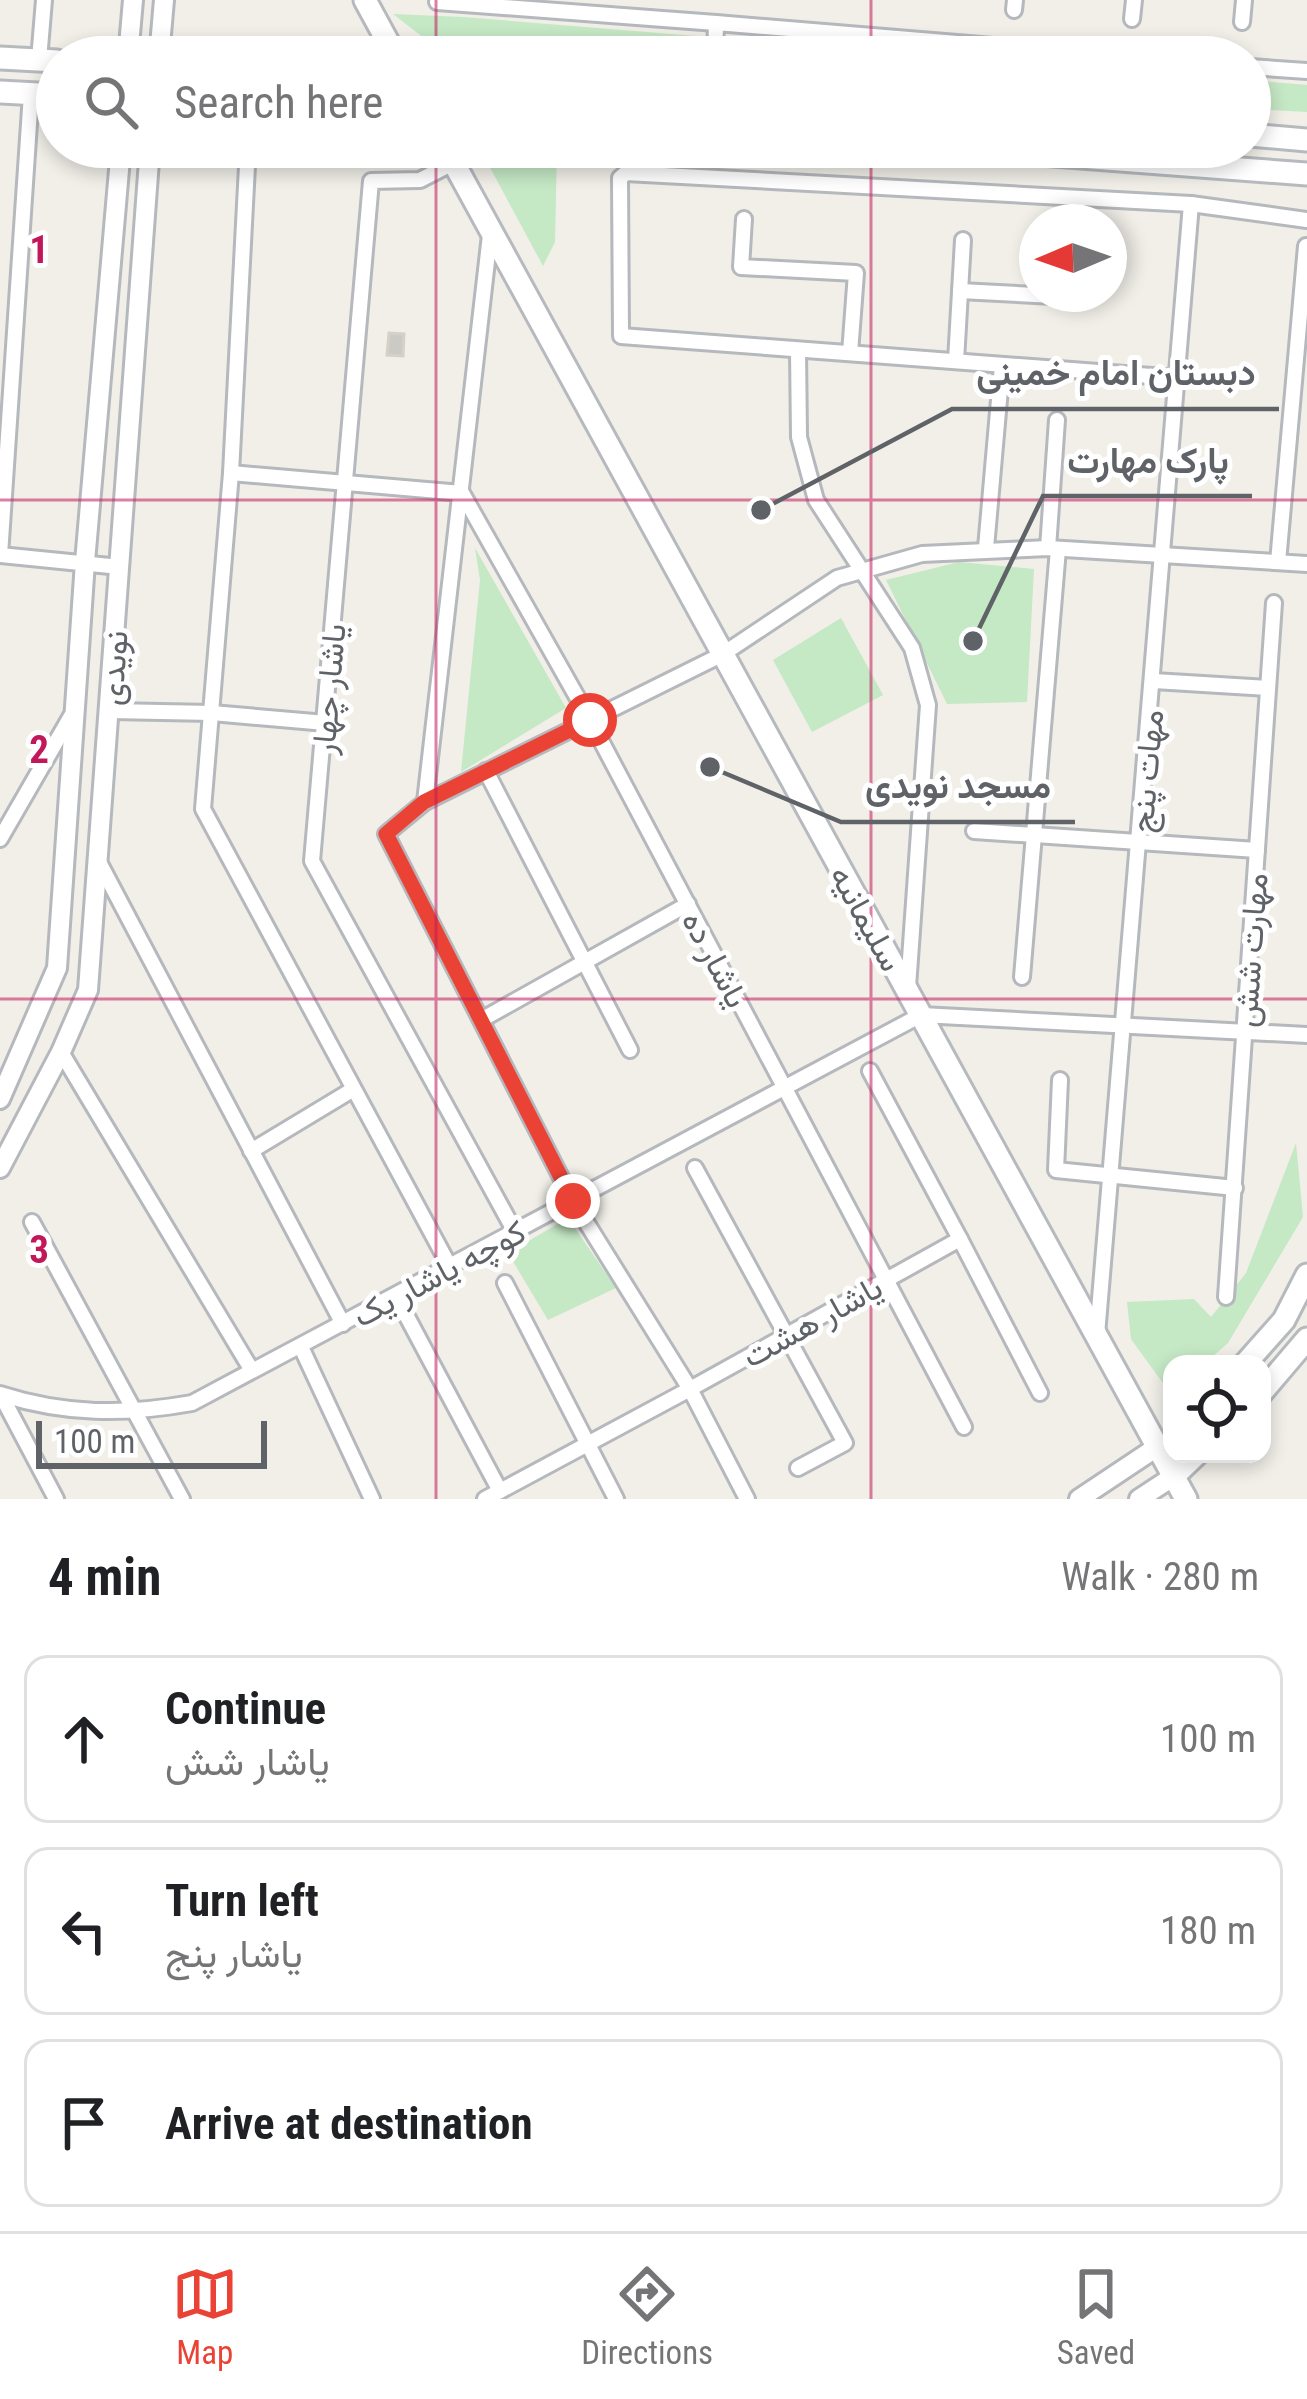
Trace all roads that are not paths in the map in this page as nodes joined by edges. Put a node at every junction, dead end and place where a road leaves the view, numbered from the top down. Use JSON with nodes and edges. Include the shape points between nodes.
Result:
{"nodes":[{"id":1,"x":44,"y":0,"type":"edge"},
{"id":2,"x":133,"y":0,"type":"edge"},
{"id":3,"x":164,"y":0,"type":"edge"},
{"id":4,"x":365,"y":0,"type":"edge"},
{"id":5,"x":1134,"y":0,"type":"edge"},
{"id":6,"x":1244,"y":0,"type":"edge"},
{"id":7,"x":436,"y":2,"type":"edge"},
{"id":8,"x":1132,"y":19,"type":"dead end"},
{"id":9,"x":1242,"y":22,"type":"dead end"},
{"id":10,"x":716,"y":23,"type":"junction"},
{"id":11,"x":46,"y":36,"type":"edge"},
{"id":12,"x":130,"y":36,"type":"edge"},
{"id":13,"x":161,"y":36,"type":"edge"},
{"id":14,"x":385,"y":36,"type":"edge"},
{"id":15,"x":716,"y":36,"type":"edge"},
{"id":16,"x":873,"y":36,"type":"edge"},
{"id":17,"x":0,"y":58,"type":"edge"},
{"id":18,"x":36,"y":60,"type":"edge"},
{"id":19,"x":1271,"y":68,"type":"edge"},
{"id":20,"x":1307,"y":70,"type":"edge"},
{"id":21,"x":0,"y":92,"type":"edge"},
{"id":22,"x":31,"y":94,"type":"junction"},
{"id":23,"x":36,"y":94,"type":"edge"},
{"id":24,"x":1271,"y":137,"type":"edge"},
{"id":25,"x":1307,"y":140,"type":"edge"},
{"id":26,"x":119,"y":168,"type":"edge"},
{"id":27,"x":148,"y":168,"type":"edge"},
{"id":28,"x":247,"y":168,"type":"edge"},
{"id":29,"x":433,"y":168,"type":"edge"},
{"id":30,"x":456,"y":168,"type":"edge"},
{"id":31,"x":1227,"y":168,"type":"edge"},
{"id":32,"x":1307,"y":174,"type":"edge"},
{"id":33,"x":1191,"y":204,"type":"junction"},
{"id":34,"x":745,"y":219,"type":"dead end"},
{"id":35,"x":1307,"y":220,"type":"edge"},
{"id":36,"x":490,"y":230,"type":"junction"},
{"id":37,"x":963,"y":240,"type":"dead end"},
{"id":38,"x":1306,"y":246,"type":"edge"},
{"id":39,"x":960,"y":291,"type":"junction"},
{"id":40,"x":1019,"y":294,"type":"edge"},
{"id":41,"x":798,"y":350,"type":"junction"},
{"id":42,"x":850,"y":353,"type":"junction"},
{"id":43,"x":956,"y":361,"type":"junction"},
{"id":44,"x":1002,"y":366,"type":"junction"},
{"id":45,"x":1178,"y":378,"type":"junction"},
{"id":46,"x":1057,"y":420,"type":"dead end"},
{"id":47,"x":231,"y":473,"type":"junction"},
{"id":48,"x":345,"y":483,"type":"junction"},
{"id":49,"x":462,"y":493,"type":"junction"},
{"id":50,"x":986,"y":548,"type":"junction"},
{"id":51,"x":1053,"y":549,"type":"junction"},
{"id":52,"x":1165,"y":554,"type":"junction"},
{"id":53,"x":0,"y":555,"type":"edge"},
{"id":54,"x":85,"y":562,"type":"junction"},
{"id":55,"x":1279,"y":562,"type":"junction"},
{"id":56,"x":1307,"y":564,"type":"edge"},
{"id":57,"x":120,"y":567,"type":"junction"},
{"id":58,"x":865,"y":570,"type":"junction"},
{"id":59,"x":1274,"y":603,"type":"dead end"},
{"id":60,"x":723,"y":654,"type":"junction"},
{"id":61,"x":1154,"y":681,"type":"junction"},
{"id":62,"x":1268,"y":688,"type":"junction"},
{"id":63,"x":111,"y":711,"type":"junction"},
{"id":64,"x":74,"y":712,"type":"junction"},
{"id":65,"x":212,"y":713,"type":"junction"},
{"id":66,"x":590,"y":720,"type":"junction"},
{"id":67,"x":326,"y":723,"type":"junction"},
{"id":68,"x":486,"y":771,"type":"junction"},
{"id":69,"x":424,"y":802,"type":"junction"},
{"id":70,"x":974,"y":831,"type":"dead end"},
{"id":71,"x":1032,"y":835,"type":"junction"},
{"id":72,"x":0,"y":839,"type":"edge"},
{"id":73,"x":1140,"y":842,"type":"junction"},
{"id":74,"x":1257,"y":850,"type":"junction"},
{"id":75,"x":98,"y":862,"type":"junction"},
{"id":76,"x":688,"y":904,"type":"junction"},
{"id":77,"x":585,"y":963,"type":"junction"},
{"id":78,"x":1022,"y":977,"type":"dead end"},
{"id":79,"x":908,"y":992,"type":"junction"},
{"id":80,"x":921,"y":1015,"type":"junction"},
{"id":81,"x":481,"y":1020,"type":"junction"},
{"id":82,"x":1124,"y":1025,"type":"junction"},
{"id":83,"x":1244,"y":1031,"type":"junction"},
{"id":84,"x":1307,"y":1035,"type":"edge"},
{"id":85,"x":630,"y":1050,"type":"dead end"},
{"id":86,"x":62,"y":1052,"type":"junction"},
{"id":87,"x":870,"y":1071,"type":"dead end"},
{"id":88,"x":1060,"y":1081,"type":"dead end"},
{"id":89,"x":784,"y":1088,"type":"junction"},
{"id":90,"x":352,"y":1090,"type":"junction"},
{"id":91,"x":1,"y":1093,"type":"edge"},
{"id":92,"x":251,"y":1151,"type":"junction"},
{"id":93,"x":0,"y":1168,"type":"edge"},
{"id":94,"x":695,"y":1168,"type":"dead end"},
{"id":95,"x":1112,"y":1177,"type":"junction"},
{"id":96,"x":1235,"y":1188,"type":"junction"},
{"id":97,"x":573,"y":1201,"type":"junction"},
{"id":98,"x":32,"y":1222,"type":"dead end"},
{"id":99,"x":514,"y":1232,"type":"junction"},
{"id":100,"x":960,"y":1239,"type":"junction"},
{"id":101,"x":450,"y":1267,"type":"junction"},
{"id":102,"x":1307,"y":1275,"type":"edge"},
{"id":103,"x":886,"y":1280,"type":"junction"},
{"id":104,"x":505,"y":1283,"type":"dead end"},
{"id":105,"x":396,"y":1296,"type":"junction"},
{"id":106,"x":1226,"y":1298,"type":"dead end"},
{"id":107,"x":343,"y":1324,"type":"junction"},
{"id":108,"x":785,"y":1336,"type":"junction"},
{"id":109,"x":1097,"y":1337,"type":"junction"},
{"id":110,"x":1307,"y":1340,"type":"edge"},
{"id":111,"x":301,"y":1347,"type":"junction"},
{"id":112,"x":1253,"y":1355,"type":"edge"},
{"id":113,"x":251,"y":1369,"type":"junction"},
{"id":114,"x":1271,"y":1382,"type":"edge"},
{"id":115,"x":690,"y":1389,"type":"junction"},
{"id":116,"x":1040,"y":1394,"type":"dead end"},
{"id":117,"x":1,"y":1395,"type":"edge"},
{"id":118,"x":138,"y":1412,"type":"junction"},
{"id":119,"x":964,"y":1427,"type":"dead end"},
{"id":120,"x":1163,"y":1437,"type":"edge"},
{"id":121,"x":1163,"y":1441,"type":"edge"},
{"id":122,"x":589,"y":1444,"type":"junction"},
{"id":123,"x":1171,"y":1463,"type":"edge"},
{"id":124,"x":1188,"y":1463,"type":"edge"},
{"id":125,"x":798,"y":1468,"type":"dead end"},
{"id":126,"x":1174,"y":1476,"type":"junction"},
{"id":127,"x":490,"y":1497,"type":"edge"},
{"id":128,"x":56,"y":1499,"type":"edge"},
{"id":129,"x":182,"y":1499,"type":"edge"},
{"id":130,"x":371,"y":1499,"type":"edge"},
{"id":131,"x":616,"y":1499,"type":"edge"},
{"id":132,"x":747,"y":1499,"type":"edge"},
{"id":133,"x":1079,"y":1499,"type":"edge"},
{"id":134,"x":1138,"y":1499,"type":"edge"},
{"id":135,"x":1186,"y":1499,"type":"edge"}],
"edges":[{"from":1,"to":11,"type":"street"},
{"from":2,"to":12,"type":"street"},
{"from":3,"to":13,"type":"street"},
{"from":4,"to":14,"type":"main road"},
{"from":5,"to":8,"type":"street"},
{"from":6,"to":9,"type":"street"},
{"from":7,"to":10,"type":"street"},
{"from":10,"to":15,"type":"street"},
{"from":10,"to":16,"type":"street"},
{"from":17,"to":18,"type":"main road"},
{"from":19,"to":20,"type":"street"},
{"from":21,"to":22,"type":"main road"},
{"from":22,"to":23,"type":"main road"},
{"from":22,"to":53,"type":"street"},
{"from":24,"to":25,"type":"main road"},
{"from":26,"to":54,"type":"street","name":"نویدی"},
{"from":27,"to":57,"type":"street","name":"نویدی"},
{"from":28,"to":47,"type":"street"},
{"from":29,"to":48,"type":"street","name":"یاشار چهار","via":[[419,180],[371,181]]},
{"from":30,"to":36,"type":"main road","name":"سلیمانیه"},
{"from":31,"to":32,"type":"main road"},
{"from":33,"to":35,"type":"street"},
{"from":33,"to":41,"type":"street","via":[[620,178],[621,337]]},
{"from":33,"to":45,"type":"street","name":"مهات پنج"},
{"from":34,"to":42,"type":"street","via":[[741,267],[856,273]]},
{"from":36,"to":49,"type":"street"},
{"from":36,"to":60,"type":"main road","name":"سلیمانیه"},
{"from":37,"to":39,"type":"street"},
{"from":38,"to":55,"type":"street"},
{"from":39,"to":40,"type":"street"},
{"from":39,"to":43,"type":"street"},
{"from":41,"to":42,"type":"street"},
{"from":41,"to":58,"type":"street","via":[[799,437],[816,500]]},
{"from":42,"to":43,"type":"street"},
{"from":43,"to":44,"type":"street"},
{"from":44,"to":45,"type":"street"},
{"from":44,"to":50,"type":"street"},
{"from":45,"to":52,"type":"street","name":"مهات پنج"},
{"from":46,"to":51,"type":"street"},
{"from":47,"to":48,"type":"street"},
{"from":47,"to":65,"type":"street"},
{"from":48,"to":49,"type":"street"},
{"from":48,"to":67,"type":"street","name":"یاشار چهار"},
{"from":49,"to":66,"type":"street","name":"یاشار ده"},
{"from":49,"to":69,"type":"street"},
{"from":50,"to":51,"type":"street"},
{"from":50,"to":58,"type":"street"},
{"from":51,"to":52,"type":"street"},
{"from":51,"to":71,"type":"street"},
{"from":52,"to":55,"type":"street"},
{"from":52,"to":61,"type":"street","name":"مهات پنج"},
{"from":53,"to":54,"type":"street"},
{"from":54,"to":57,"type":"street"},
{"from":54,"to":64,"type":"street","name":"نویدی"},
{"from":55,"to":56,"type":"street"},
{"from":57,"to":63,"type":"street","name":"نویدی"},
{"from":58,"to":60,"type":"street","via":[[837,578]]},
{"from":58,"to":79,"type":"street","via":[[912,648],[928,704]]},
{"from":59,"to":62,"type":"street","name":"مهارت شش"},
{"from":60,"to":66,"type":"street"},
{"from":60,"to":79,"type":"main road","name":"سلیمانیه"},
{"from":61,"to":62,"type":"street"},
{"from":61,"to":73,"type":"street","name":"مهات پنج"},
{"from":62,"to":74,"type":"street","name":"مهارت شش"},
{"from":63,"to":65,"type":"street"},
{"from":63,"to":75,"type":"street","name":"نویدی"},
{"from":64,"to":72,"type":"street"},
{"from":64,"to":91,"type":"street","name":"نویدی","via":[[57,968]]},
{"from":65,"to":67,"type":"street"},
{"from":65,"to":90,"type":"street","via":[[203,808]]},
{"from":66,"to":68,"type":"street"},
{"from":66,"to":76,"type":"street","name":"یاشار ده"},
{"from":67,"to":99,"type":"street","name":"یاشار چهار","via":[[312,861]]},
{"from":68,"to":69,"type":"street"},
{"from":68,"to":77,"type":"street"},
{"from":69,"to":81,"type":"street","via":[[386,834]]},
{"from":70,"to":71,"type":"street"},
{"from":71,"to":73,"type":"street"},
{"from":71,"to":78,"type":"street"},
{"from":73,"to":74,"type":"street"},
{"from":73,"to":82,"type":"street","name":"مهات پنج"},
{"from":74,"to":83,"type":"street","name":"مهارت شش"},
{"from":75,"to":86,"type":"street","name":"نویدی","via":[[88,990]]},
{"from":75,"to":92,"type":"street"},
{"from":76,"to":77,"type":"street"},
{"from":76,"to":89,"type":"street","name":"یاشار ده"},
{"from":77,"to":81,"type":"street"},
{"from":77,"to":85,"type":"street"},
{"from":79,"to":80,"type":"main road","name":"سلیمانیه"},
{"from":80,"to":82,"type":"street"},
{"from":80,"to":89,"type":"street","name":"کوچه یاشار یک"},
{"from":80,"to":109,"type":"main road","name":"سلیمانیه"},
{"from":81,"to":97,"type":"street"},
{"from":82,"to":83,"type":"street"},
{"from":82,"to":95,"type":"street","name":"مهات پنج"},
{"from":83,"to":84,"type":"street"},
{"from":83,"to":96,"type":"street","name":"مهارت شش"},
{"from":86,"to":93,"type":"street","name":"نویدی"},
{"from":86,"to":113,"type":"street"},
{"from":87,"to":100,"type":"street"},
{"from":88,"to":95,"type":"street","via":[[1056,1166]]},
{"from":89,"to":97,"type":"street","name":"کوچه یاشار یک"},
{"from":89,"to":103,"type":"street","name":"یاشار ده"},
{"from":90,"to":92,"type":"street"},
{"from":90,"to":101,"type":"street"},
{"from":92,"to":107,"type":"street"},
{"from":94,"to":108,"type":"street"},
{"from":95,"to":96,"type":"street"},
{"from":95,"to":109,"type":"street","name":"مهات پنج"},
{"from":96,"to":106,"type":"street","name":"مهارت شش"},
{"from":97,"to":99,"type":"street","name":"کوچه یاشار یک"},
{"from":97,"to":115,"type":"street"},
{"from":98,"to":118,"type":"street"},
{"from":99,"to":101,"type":"street","name":"کوچه یاشار یک"},
{"from":100,"to":103,"type":"street","name":"یاشار هشت"},
{"from":100,"to":116,"type":"street"},
{"from":101,"to":105,"type":"street","name":"کوچه یاشار یک"},
{"from":102,"to":112,"type":"main road","via":[[1284,1320]]},
{"from":103,"to":108,"type":"street","name":"یاشار هشت"},
{"from":103,"to":119,"type":"street","name":"یاشار ده"},
{"from":104,"to":122,"type":"street"},
{"from":105,"to":107,"type":"street","name":"کوچه یاشار یک"},
{"from":105,"to":127,"type":"street"},
{"from":107,"to":111,"type":"street","name":"کوچه یاشار یک"},
{"from":108,"to":115,"type":"street","name":"یاشار هشت"},
{"from":108,"to":125,"type":"street","via":[[845,1443]]},
{"from":109,"to":120,"type":"main road","name":"سلیمانیه"},
{"from":110,"to":114,"type":"main road"},
{"from":111,"to":113,"type":"street","name":"کوچه یاشار یک"},
{"from":111,"to":130,"type":"street"},
{"from":113,"to":118,"type":"street","name":"کوچه یاشار یک","via":[[192,1403]]},
{"from":115,"to":122,"type":"street"},
{"from":115,"to":132,"type":"street"},
{"from":117,"to":118,"type":"street","name":"کوچه یاشار یک","via":[[59,1411]]},
{"from":117,"to":128,"type":"street"},
{"from":118,"to":129,"type":"street"},
{"from":121,"to":133,"type":"street"},
{"from":122,"to":127,"type":"street"},
{"from":122,"to":131,"type":"street"},
{"from":123,"to":126,"type":"main road","name":"سلیمانیه"},
{"from":124,"to":126,"type":"main road"},
{"from":126,"to":134,"type":"street"},
{"from":126,"to":135,"type":"main road","name":"سلیمانیه"}]}
